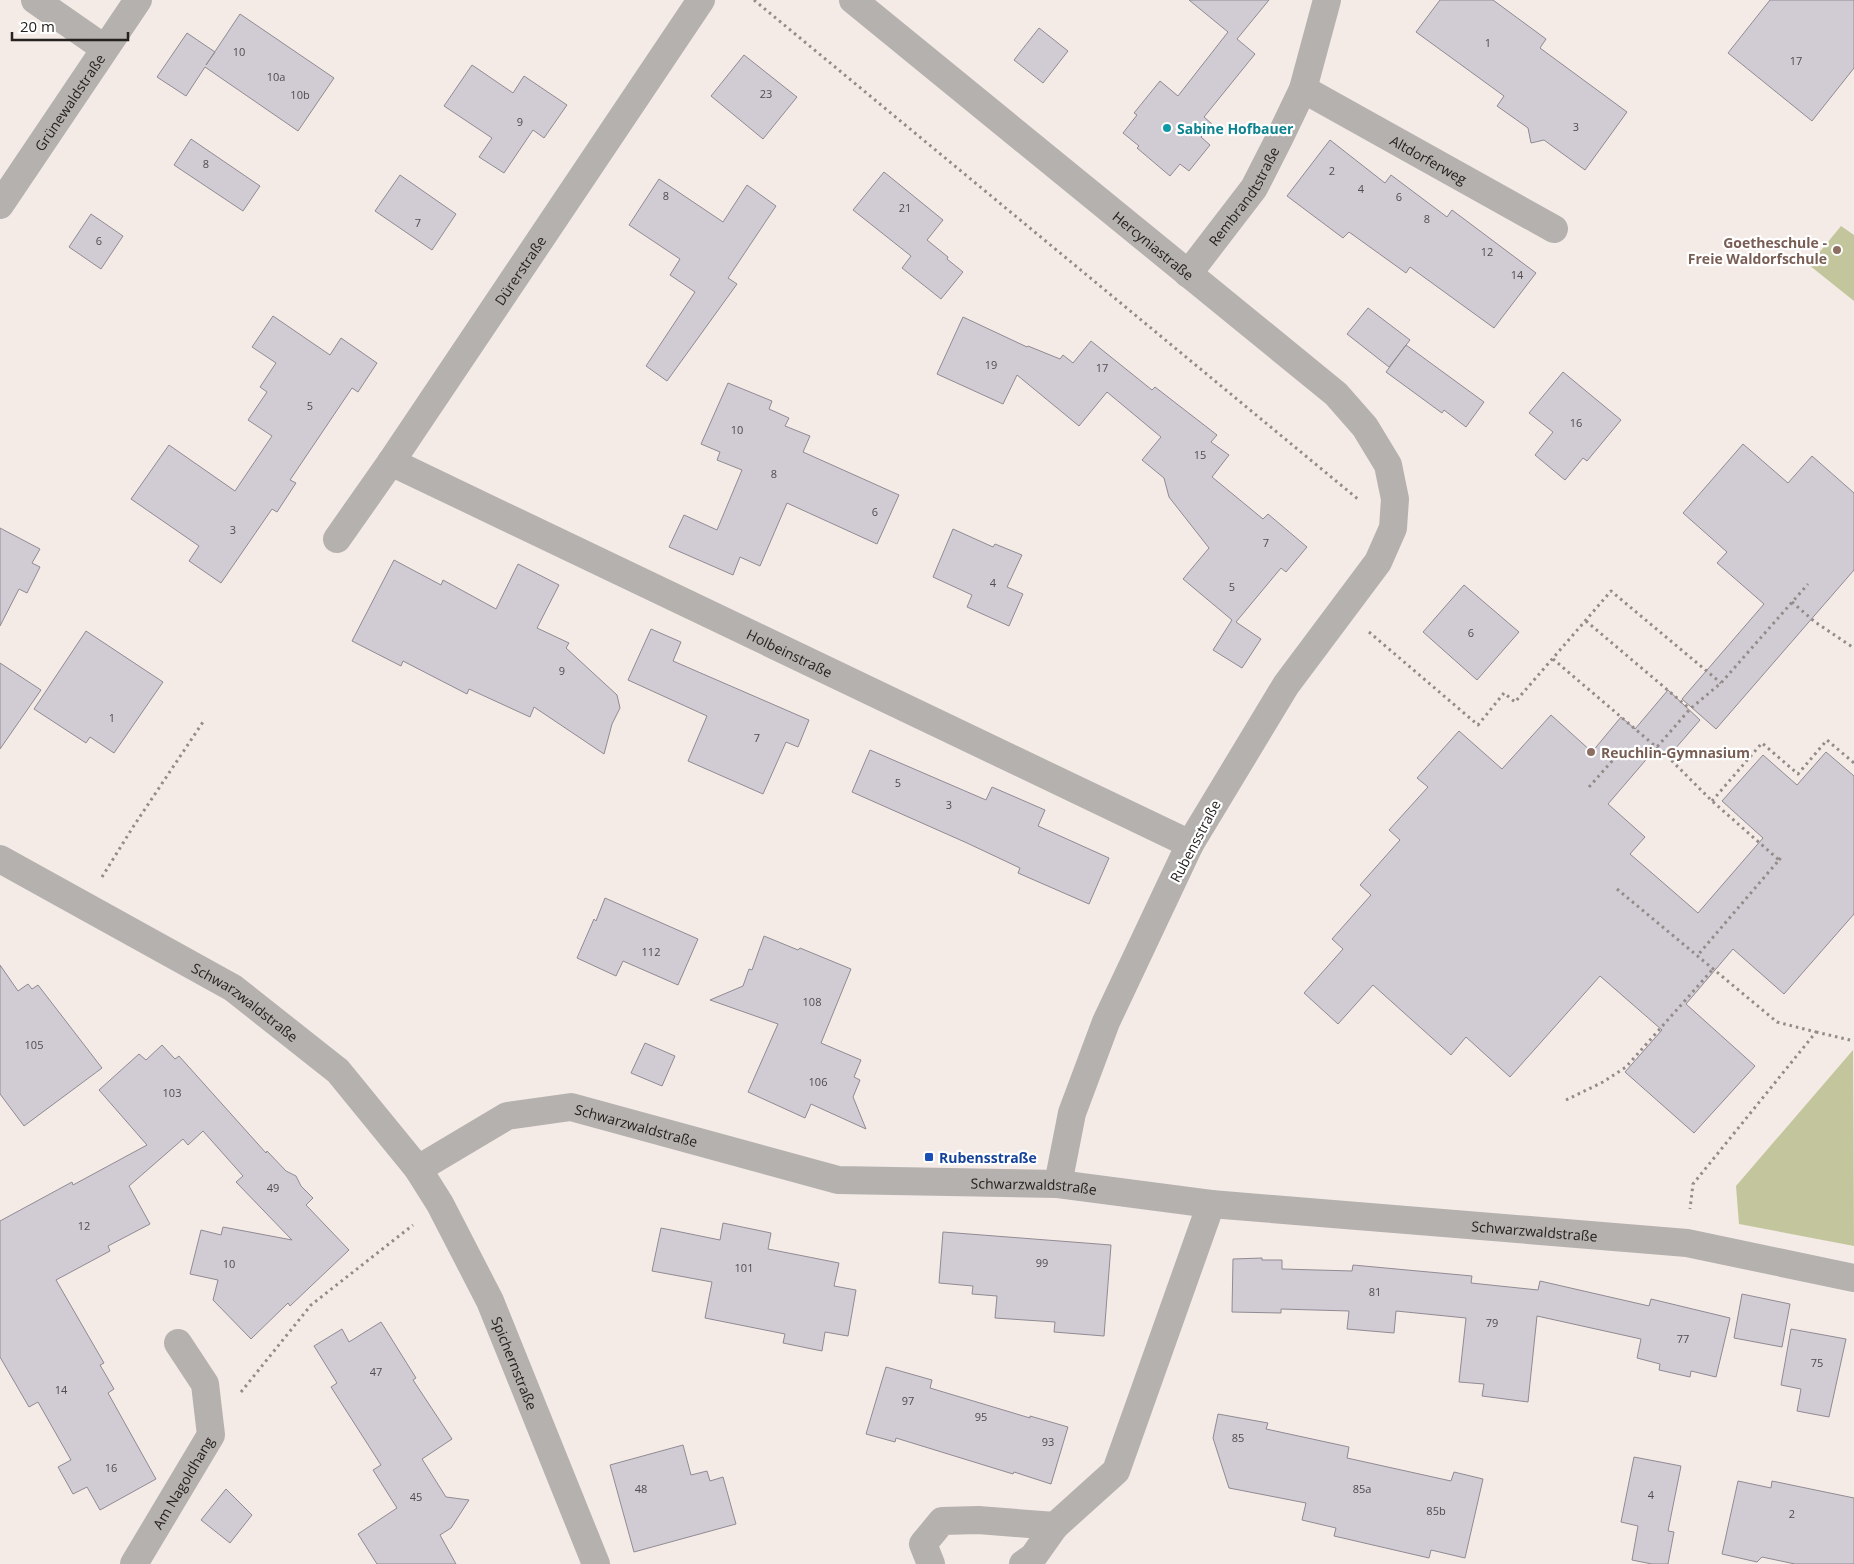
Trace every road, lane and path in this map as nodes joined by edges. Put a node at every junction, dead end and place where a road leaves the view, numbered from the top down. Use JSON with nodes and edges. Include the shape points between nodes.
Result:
{"nodes":[{"id":1,"x":35,"y":0,"type":"edge"},
{"id":2,"x":138,"y":0,"type":"edge"},
{"id":3,"x":701,"y":0,"type":"edge"},
{"id":4,"x":754,"y":0,"type":"edge"},
{"id":5,"x":853,"y":0,"type":"edge"},
{"id":6,"x":1327,"y":0,"type":"edge"},
{"id":7,"x":104,"y":48,"type":"junction"},
{"id":8,"x":1303,"y":89,"type":"junction"},
{"id":9,"x":0,"y":205,"type":"edge"},
{"id":10,"x":1554,"y":229,"type":"dead end"},
{"id":11,"x":1188,"y":274,"type":"junction"},
{"id":12,"x":391,"y":462,"type":"junction"},
{"id":13,"x":1393,"y":528,"type":"junction"},
{"id":14,"x":337,"y":539,"type":"dead end"},
{"id":15,"x":1808,"y":584,"type":"dead end"},
{"id":16,"x":1792,"y":602,"type":"junction"},
{"id":17,"x":1343,"y":610,"type":"junction"},
{"id":18,"x":1586,"y":621,"type":"junction"},
{"id":19,"x":1854,"y":648,"type":"edge"},
{"id":20,"x":1554,"y":659,"type":"junction"},
{"id":21,"x":1721,"y":683,"type":"junction"},
{"id":22,"x":1690,"y":709,"type":"junction"},
{"id":23,"x":204,"y":722,"type":"dead end"},
{"id":24,"x":1657,"y":747,"type":"junction"},
{"id":25,"x":1854,"y":763,"type":"edge"},
{"id":26,"x":1589,"y":787,"type":"dead end"},
{"id":27,"x":1712,"y":801,"type":"junction"},
{"id":28,"x":1190,"y":844,"type":"junction"},
{"id":29,"x":1783,"y":855,"type":"dead end"},
{"id":30,"x":0,"y":859,"type":"edge"},
{"id":31,"x":1779,"y":860,"type":"junction"},
{"id":32,"x":102,"y":877,"type":"dead end"},
{"id":33,"x":1617,"y":889,"type":"dead end"},
{"id":34,"x":1697,"y":956,"type":"junction"},
{"id":35,"x":1713,"y":969,"type":"junction"},
{"id":36,"x":1816,"y":1032,"type":"junction"},
{"id":37,"x":1854,"y":1041,"type":"edge"},
{"id":38,"x":1566,"y":1100,"type":"dead end"},
{"id":39,"x":418,"y":1169,"type":"junction"},
{"id":40,"x":1058,"y":1184,"type":"junction"},
{"id":41,"x":440,"y":1204,"type":"junction"},
{"id":42,"x":1211,"y":1204,"type":"junction"},
{"id":43,"x":1687,"y":1243,"type":"junction"},
{"id":44,"x":1854,"y":1278,"type":"edge"},
{"id":45,"x":178,"y":1343,"type":"dead end"},
{"id":46,"x":250,"y":1380,"type":"dead end"},
{"id":47,"x":1055,"y":1526,"type":"junction"},
{"id":48,"x":134,"y":1564,"type":"edge"},
{"id":49,"x":596,"y":1564,"type":"edge"},
{"id":50,"x":931,"y":1564,"type":"edge"},
{"id":51,"x":1023,"y":1564,"type":"edge"}],
"edges":[{"from":1,"to":7,"type":"street"},
{"from":2,"to":7,"type":"street","name":"Grünewaldstraße"},
{"from":3,"to":12,"type":"street","name":"Dürerstraße"},
{"from":4,"to":13,"type":"path"},
{"from":5,"to":11,"type":"street","name":"Hercyniastraße"},
{"from":6,"to":8,"type":"street","name":"Rembrandtstraße"},
{"from":7,"to":9,"type":"street","name":"Grünewaldstraße"},
{"from":8,"to":10,"type":"street","name":"Altdorferweg"},
{"from":8,"to":11,"type":"street","name":"Rembrandtstraße","via":[[1254,188]]},
{"from":11,"to":13,"type":"street","name":"Hercyniastraße","via":[[1336,394],[1365,427],[1388,465],[1395,499]]},
{"from":12,"to":14,"type":"street","name":"Dürerstraße"},
{"from":12,"to":28,"type":"street","name":"Holbeinstraße"},
{"from":13,"to":17,"type":"street","name":"Rubensstraße","via":[[1378,562]]},
{"from":15,"to":16,"type":"path"},
{"from":16,"to":19,"type":"path"},
{"from":16,"to":21,"type":"path"},
{"from":17,"to":20,"type":"path","via":[[1478,725],[1504,693],[1516,702]]},
{"from":17,"to":28,"type":"street","name":"Rubensstraße","via":[[1286,685]]},
{"from":18,"to":20,"type":"path"},
{"from":18,"to":21,"type":"path","via":[[1611,591]]},
{"from":18,"to":22,"type":"path"},
{"from":20,"to":24,"type":"path"},
{"from":21,"to":22,"type":"path"},
{"from":22,"to":24,"type":"path"},
{"from":23,"to":32,"type":"path"},
{"from":24,"to":26,"type":"path","via":[[1620,752]]},
{"from":24,"to":27,"type":"path"},
{"from":25,"to":27,"type":"path","via":[[1827,740],[1798,774],[1762,743]]},
{"from":27,"to":31,"type":"path"},
{"from":28,"to":40,"type":"street","name":"Rubensstraße","via":[[1106,1022],[1072,1113]]},
{"from":29,"to":31,"type":"path"},
{"from":30,"to":39,"type":"street","name":"Schwarzwaldstraße","via":[[233,988],[338,1070]]},
{"from":31,"to":34,"type":"path"},
{"from":33,"to":34,"type":"path"},
{"from":34,"to":35,"type":"path"},
{"from":35,"to":36,"type":"path","via":[[1777,1022]]},
{"from":35,"to":38,"type":"path","via":[[1626,1067]]},
{"from":36,"to":37,"type":"path"},
{"from":36,"to":43,"type":"path","via":[[1692,1184]]},
{"from":39,"to":40,"type":"street","name":"Schwarzwaldstraße","via":[[507,1116],[571,1107],[838,1180]]},
{"from":39,"to":41,"type":"street","name":"Spichernstraße"},
{"from":40,"to":42,"type":"street","name":"Schwarzwaldstraße"},
{"from":41,"to":46,"type":"path","via":[[311,1305]]},
{"from":41,"to":49,"type":"street","name":"Spichernstraße","via":[[490,1301]]},
{"from":42,"to":43,"type":"street","name":"Schwarzwaldstraße"},
{"from":42,"to":47,"type":"street","via":[[1116,1472]]},
{"from":43,"to":44,"type":"street","name":"Schwarzwaldstraße"},
{"from":45,"to":48,"type":"street","name":"Am Nagoldhang","via":[[205,1384],[210,1435]]},
{"from":47,"to":50,"type":"street","via":[[978,1520],[942,1521],[923,1544]]},
{"from":47,"to":51,"type":"street","via":[[1033,1557]]}]}
